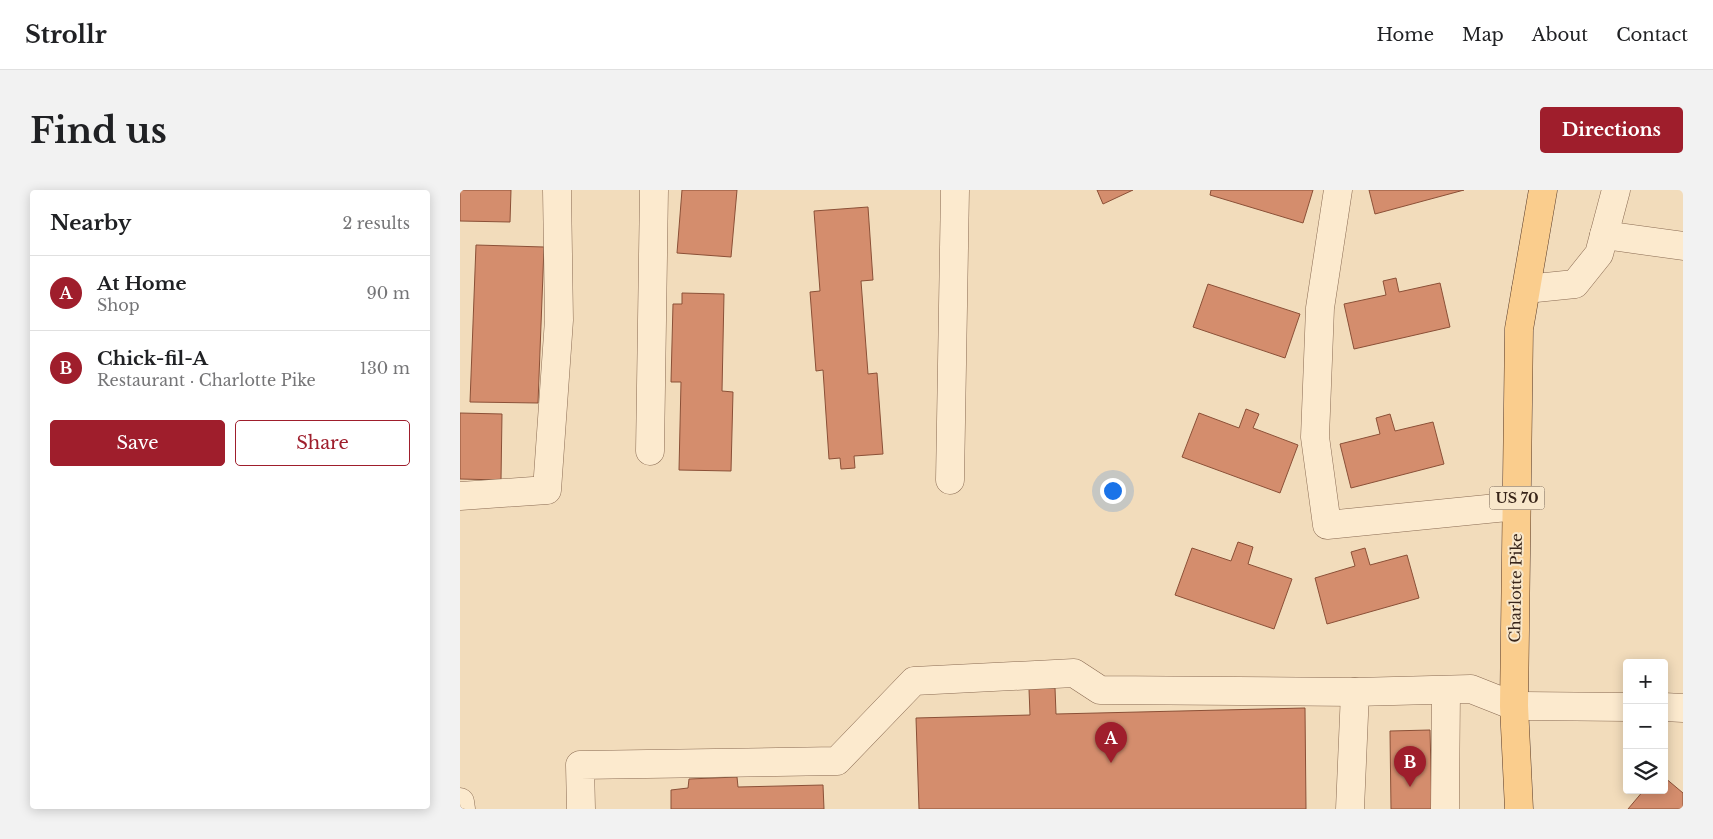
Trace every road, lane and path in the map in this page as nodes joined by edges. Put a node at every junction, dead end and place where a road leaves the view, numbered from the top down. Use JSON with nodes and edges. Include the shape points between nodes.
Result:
{"nodes":[{"id":1,"x":557,"y":190,"type":"edge"},
{"id":2,"x":654,"y":190,"type":"edge"},
{"id":3,"x":956,"y":190,"type":"edge"},
{"id":4,"x":1338,"y":190,"type":"edge"},
{"id":5,"x":1543,"y":190,"type":"edge"},
{"id":6,"x":1616,"y":190,"type":"edge"},
{"id":7,"x":1604,"y":234,"type":"junction"},
{"id":8,"x":1683,"y":246,"type":"edge"},
{"id":9,"x":1526,"y":289,"type":"junction"},
{"id":10,"x":650,"y":451,"type":"dead end"},
{"id":11,"x":950,"y":480,"type":"dead end"},
{"id":12,"x":460,"y":496,"type":"edge"},
{"id":13,"x":1516,"y":506,"type":"junction"},
{"id":14,"x":1446,"y":691,"type":"junction"},
{"id":15,"x":1355,"y":692,"type":"junction"},
{"id":16,"x":1514,"y":706,"type":"junction"},
{"id":17,"x":1623,"y":707,"type":"edge"},
{"id":18,"x":1668,"y":707,"type":"edge"},
{"id":19,"x":1683,"y":708,"type":"edge"},
{"id":20,"x":460,"y":802,"type":"edge"},
{"id":21,"x":461,"y":809,"type":"edge"},
{"id":22,"x":581,"y":809,"type":"edge"},
{"id":23,"x":1350,"y":809,"type":"edge"},
{"id":24,"x":1445,"y":809,"type":"edge"},
{"id":25,"x":1519,"y":809,"type":"edge"}],
"edges":[{"from":1,"to":12,"type":"street","via":[[559,320],[547,490]]},
{"from":2,"to":10,"type":"street"},
{"from":3,"to":11,"type":"street"},
{"from":4,"to":13,"type":"street","via":[[1320,308],[1315,437],[1327,525]]},
{"from":5,"to":9,"type":"main road","name":"Charlotte Pike","number":"US 70"},
{"from":6,"to":7,"type":"street"},
{"from":7,"to":8,"type":"street"},
{"from":7,"to":9,"type":"street","via":[[1599,254],[1575,284]]},
{"from":9,"to":13,"type":"main road","name":"Charlotte Pike","number":"US 70","via":[[1518,330]]},
{"from":13,"to":16,"type":"main road","name":"Charlotte Pike","number":"US 70"},
{"from":14,"to":15,"type":"street"},
{"from":14,"to":16,"type":"street","via":[[1470,689]]},
{"from":14,"to":24,"type":"street"},
{"from":15,"to":22,"type":"street","via":[[1100,690],[1074,673],[914,681],[837,761],[580,765]]},
{"from":15,"to":23,"type":"street"},
{"from":16,"to":17,"type":"street"},
{"from":16,"to":25,"type":"main road","name":"Charlotte Pike","number":"US 70"},
{"from":18,"to":19,"type":"street"},
{"from":20,"to":21,"type":"street"}]}
